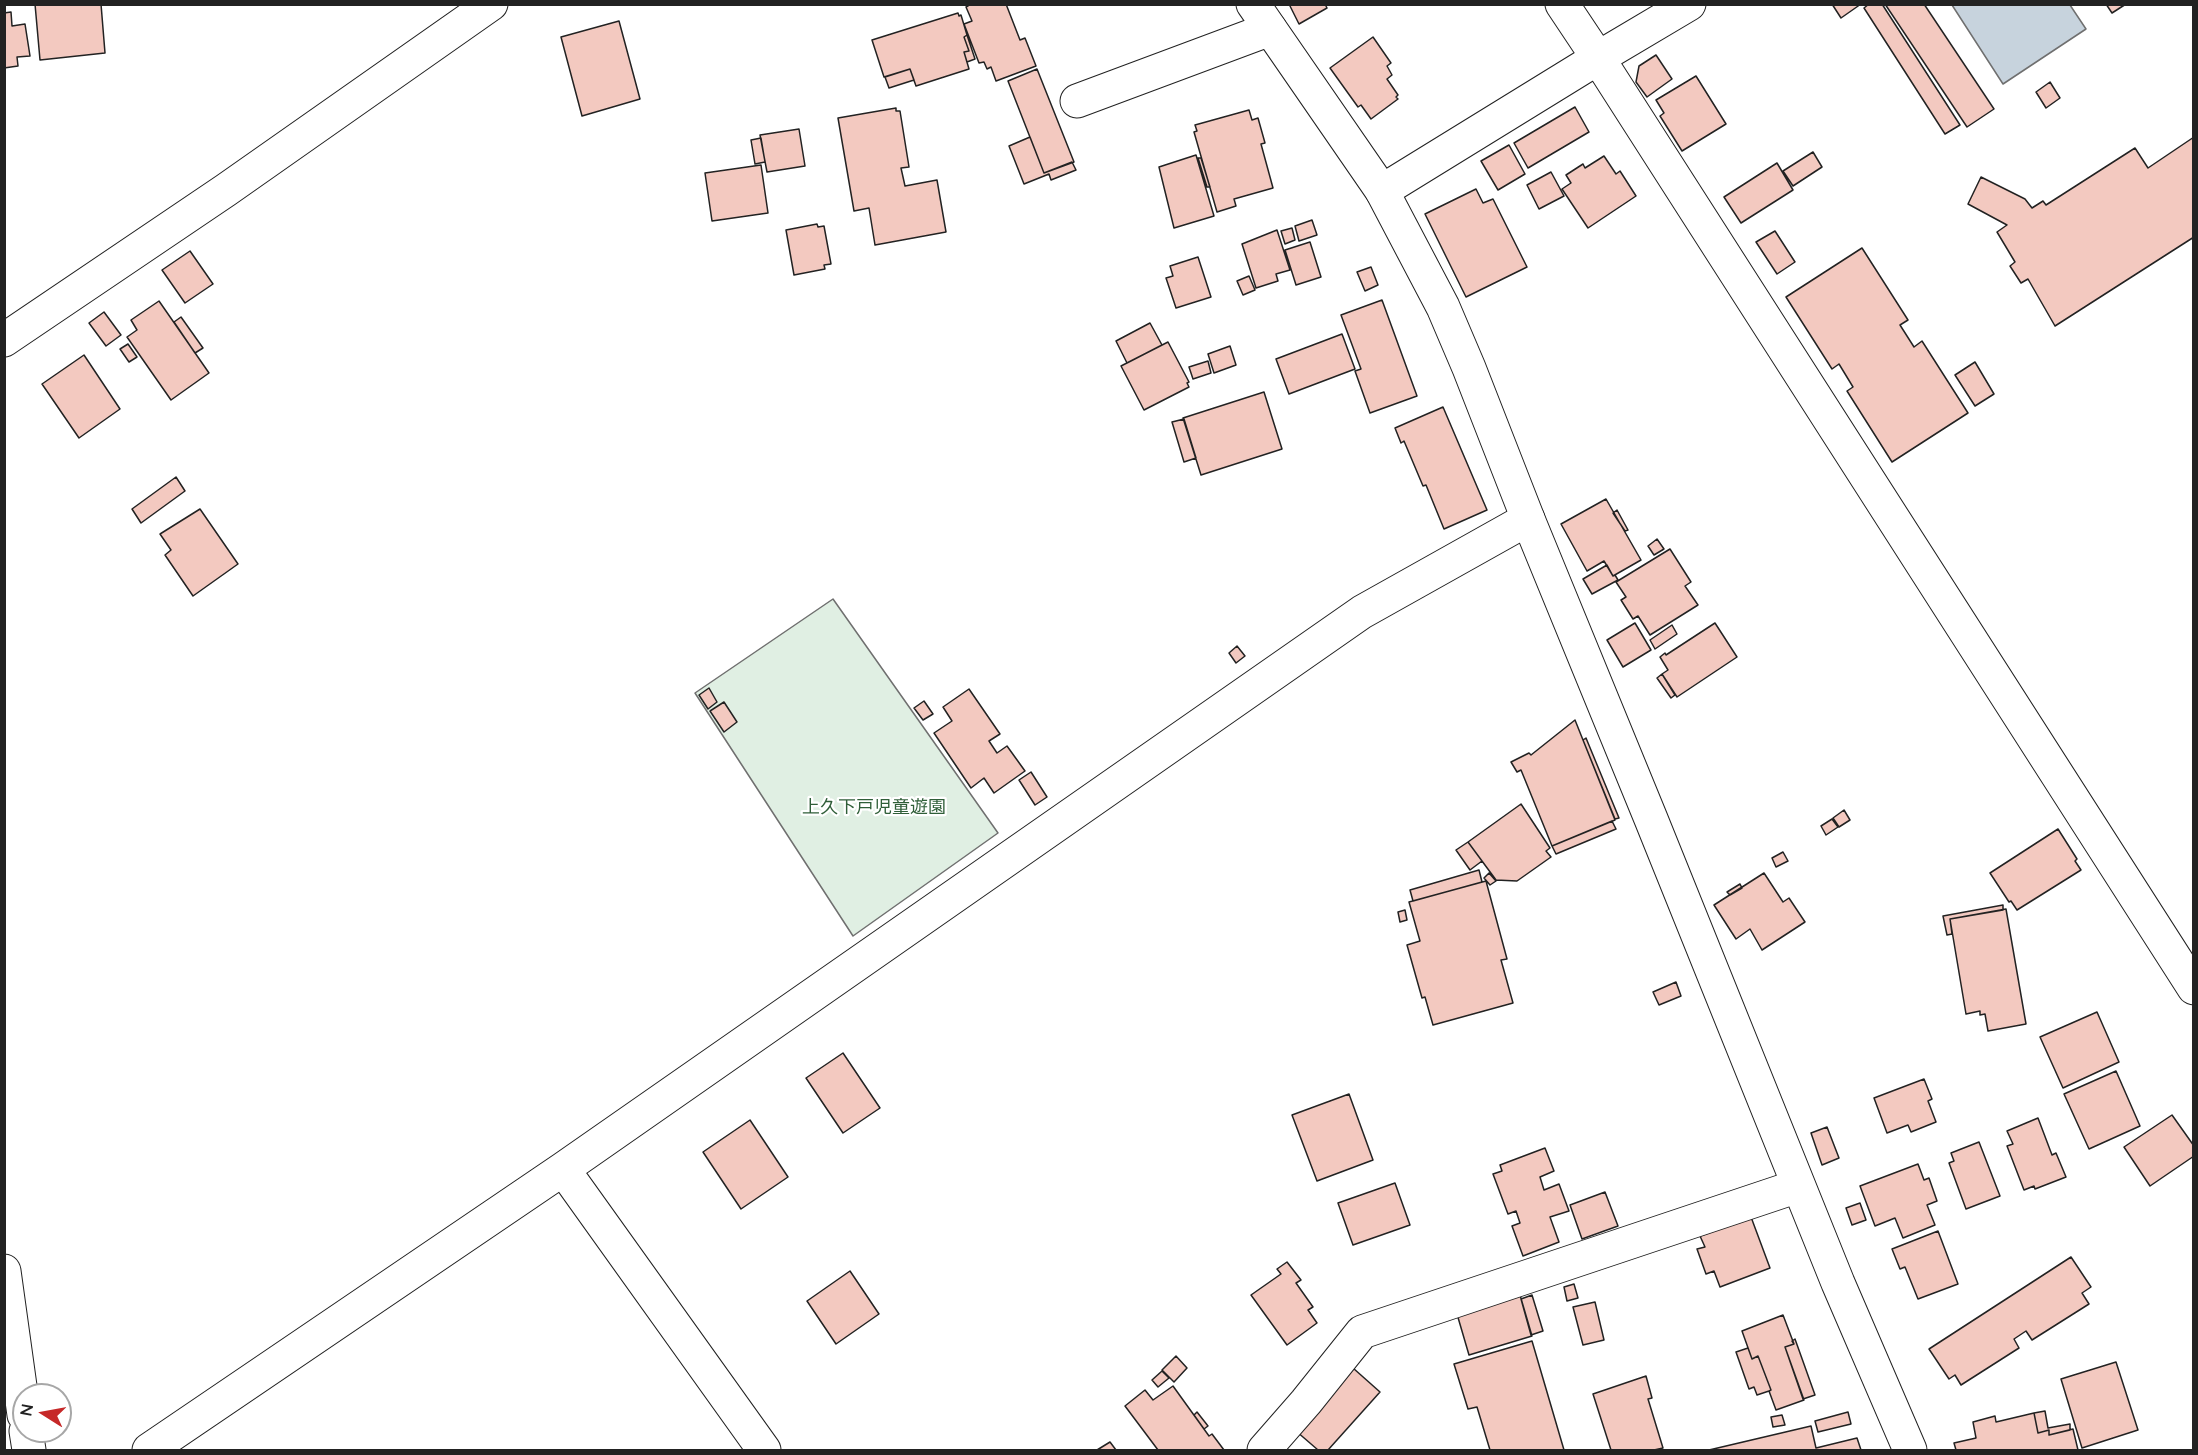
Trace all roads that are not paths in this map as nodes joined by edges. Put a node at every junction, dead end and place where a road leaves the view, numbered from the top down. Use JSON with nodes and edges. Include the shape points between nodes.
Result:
{"nodes":[{"id":1,"x":491,"y":4,"type":"edge"},
{"id":2,"x":1562,"y":4,"type":"edge"},
{"id":3,"x":1689,"y":4,"type":"edge"},
{"id":4,"x":1261,"y":17,"type":"edge"},
{"id":5,"x":1598,"y":58,"type":"junction"},
{"id":6,"x":1077,"y":100,"type":"dead end"},
{"id":7,"x":1382,"y":191,"type":"junction"},
{"id":8,"x":4,"y":340,"type":"edge"},
{"id":9,"x":1528,"y":519,"type":"junction"},
{"id":10,"x":2193,"y":988,"type":"edge"},
{"id":11,"x":563,"y":1169,"type":"junction"},
{"id":12,"x":1798,"y":1186,"type":"junction"},
{"id":13,"x":4,"y":1271,"type":"edge"},
{"id":14,"x":20,"y":1383,"type":"edge"},
{"id":15,"x":149,"y":1450,"type":"edge"},
{"id":16,"x":764,"y":1450,"type":"edge"},
{"id":17,"x":1264,"y":1450,"type":"edge"},
{"id":18,"x":1910,"y":1450,"type":"edge"}],
"edges":[{"from":1,"to":8,"type":"street"},
{"from":2,"to":5,"type":"street"},
{"from":3,"to":5,"type":"street"},
{"from":4,"to":6,"type":"street"},
{"from":4,"to":7,"type":"street"},
{"from":5,"to":7,"type":"street"},
{"from":5,"to":10,"type":"street"},
{"from":7,"to":9,"type":"street","via":[[1447,317]]},
{"from":9,"to":11,"type":"street","via":[[1362,612]]},
{"from":9,"to":12,"type":"street"},
{"from":11,"to":15,"type":"street"},
{"from":11,"to":16,"type":"street"},
{"from":12,"to":17,"type":"street","via":[[1362,1332]]},
{"from":12,"to":18,"type":"street"},
{"from":13,"to":14,"type":"street"}]}
